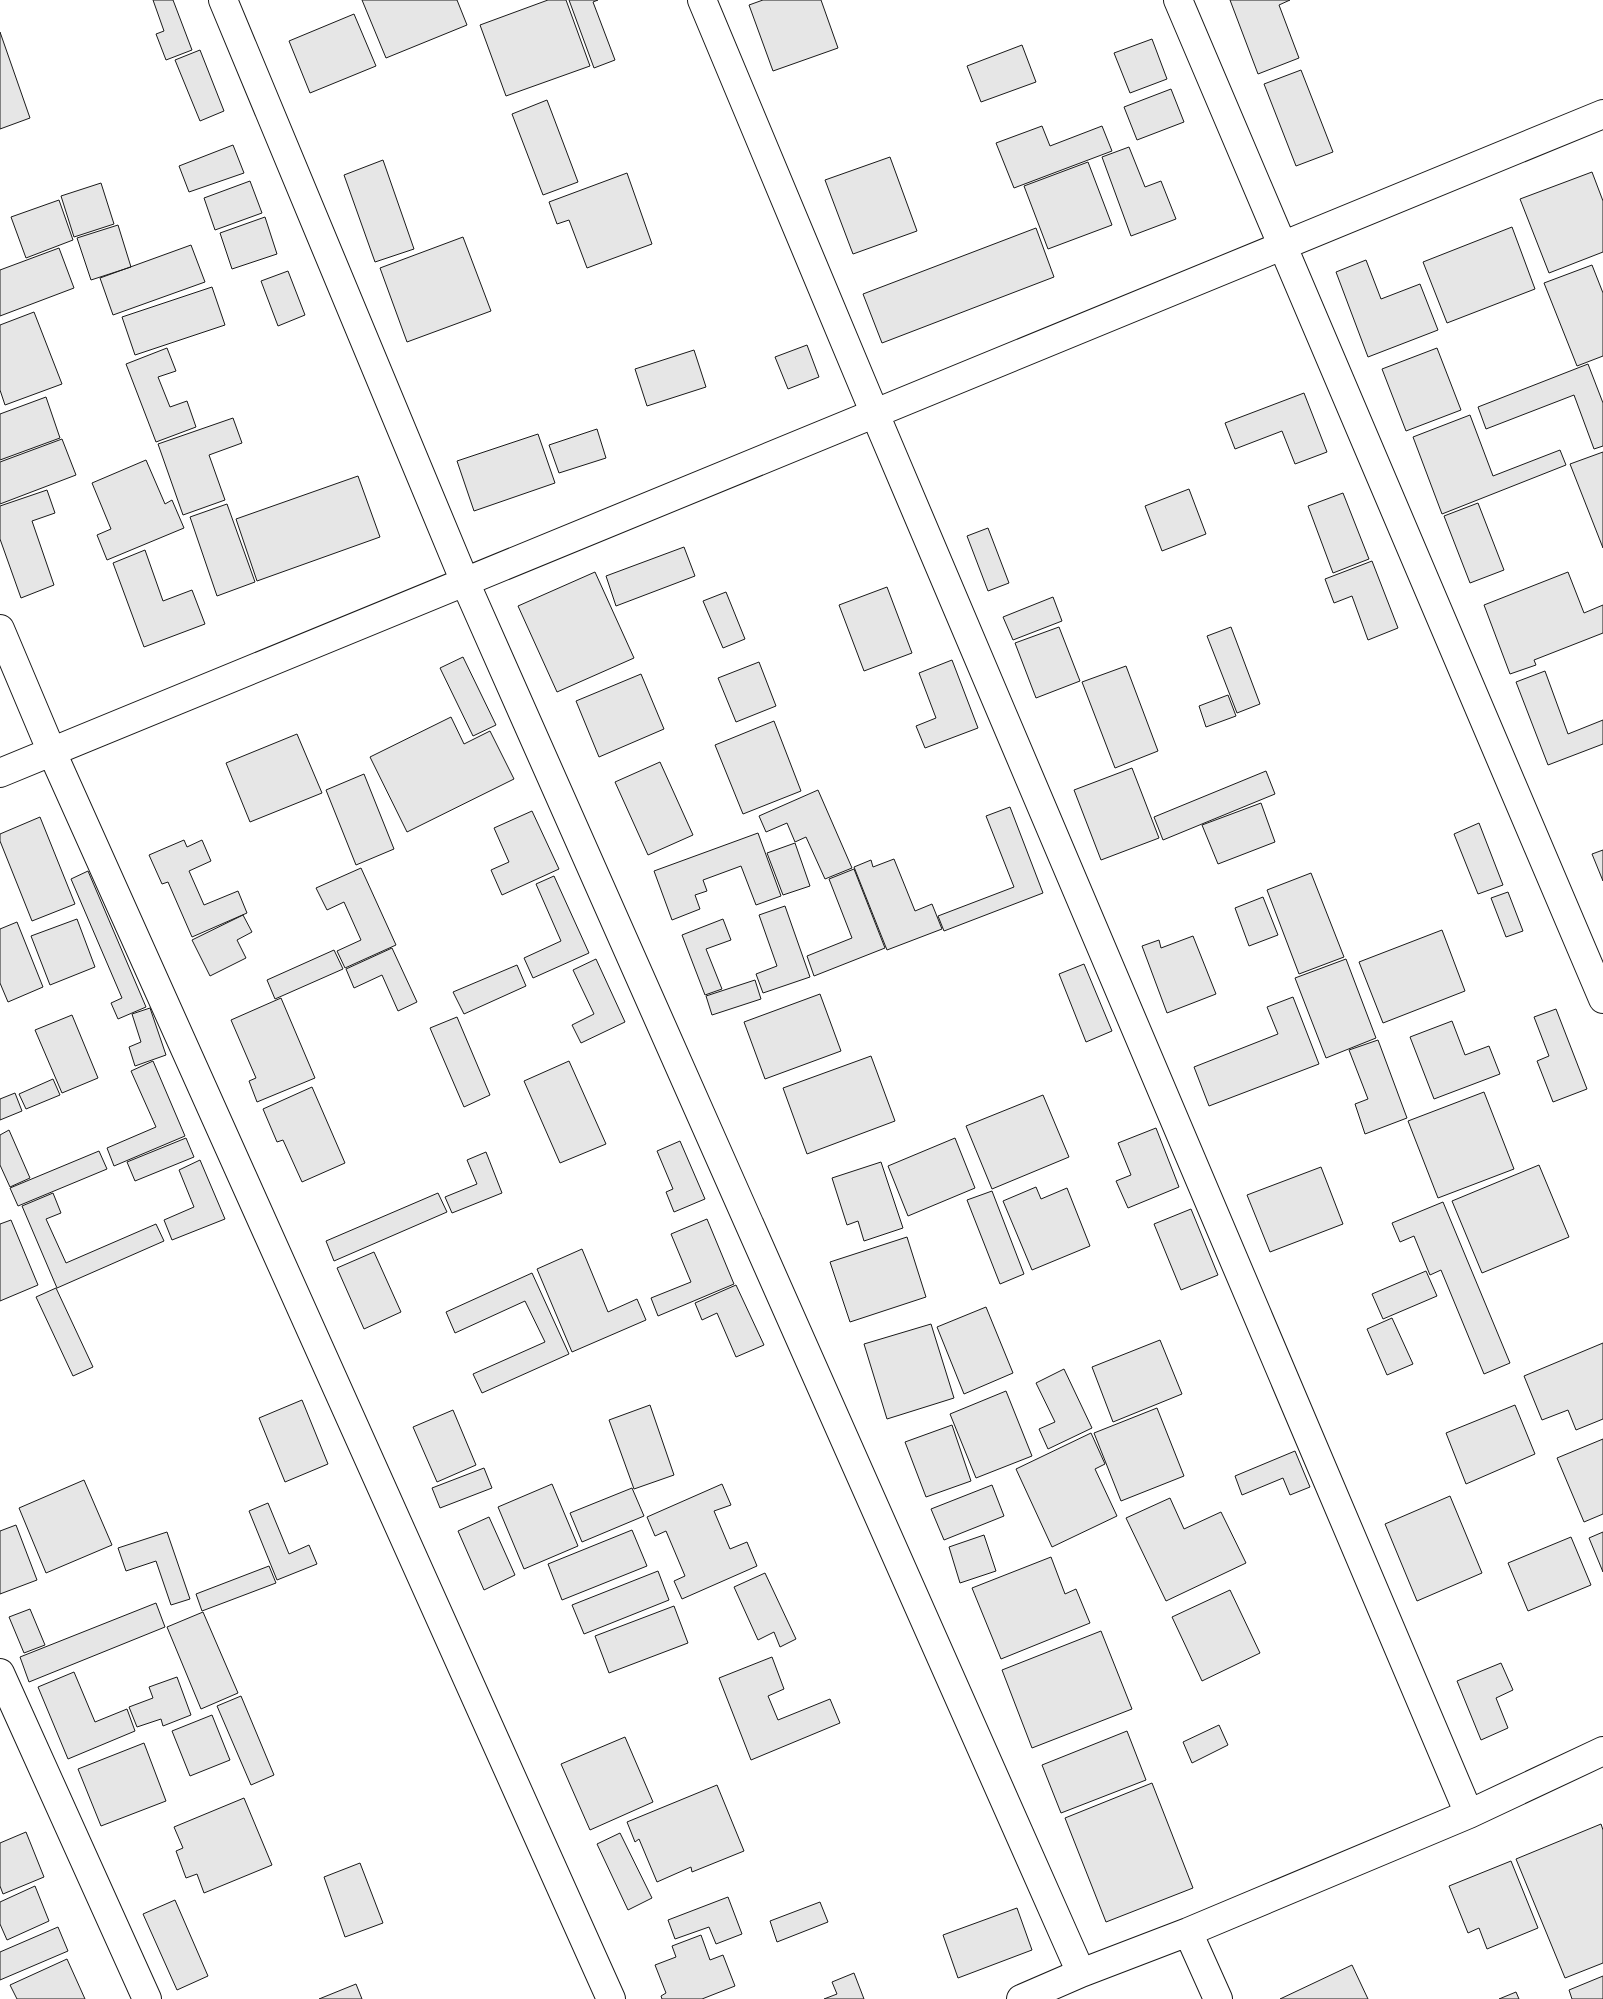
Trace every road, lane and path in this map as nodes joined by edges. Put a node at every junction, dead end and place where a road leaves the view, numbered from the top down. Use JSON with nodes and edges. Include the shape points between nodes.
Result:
{"nodes":[{"id":1,"x":223,"y":0,"type":"edge"},
{"id":2,"x":702,"y":0,"type":"edge"},
{"id":3,"x":1178,"y":0,"type":"edge"},
{"id":4,"x":1603,"y":114,"type":"edge"},
{"id":5,"x":1282,"y":247,"type":"junction"},
{"id":6,"x":875,"y":414,"type":"junction"},
{"id":7,"x":466,"y":582,"type":"junction"},
{"id":8,"x":0,"y":629,"type":"edge"},
{"id":9,"x":51,"y":750,"type":"junction"},
{"id":10,"x":0,"y":773,"type":"edge"},
{"id":11,"x":1603,"y":999,"type":"edge"},
{"id":12,"x":0,"y":1673,"type":"edge"},
{"id":13,"x":1603,"y":1751,"type":"edge"},
{"id":14,"x":1469,"y":1814,"type":"junction"},
{"id":15,"x":1188,"y":1932,"type":"junction"},
{"id":16,"x":1081,"y":1973,"type":"junction"},
{"id":17,"x":147,"y":1999,"type":"edge"},
{"id":18,"x":611,"y":1999,"type":"edge"},
{"id":19,"x":1020,"y":1999,"type":"edge"},
{"id":20,"x":1218,"y":1999,"type":"edge"}],
"edges":[{"from":1,"to":7,"type":"street"},
{"from":2,"to":6,"type":"street"},
{"from":3,"to":5,"type":"street"},
{"from":4,"to":5,"type":"street"},
{"from":5,"to":6,"type":"street"},
{"from":5,"to":11,"type":"street"},
{"from":6,"to":7,"type":"street"},
{"from":6,"to":14,"type":"street"},
{"from":7,"to":9,"type":"street"},
{"from":7,"to":16,"type":"street"},
{"from":8,"to":9,"type":"street"},
{"from":9,"to":10,"type":"street"},
{"from":9,"to":18,"type":"street"},
{"from":12,"to":17,"type":"street"},
{"from":13,"to":14,"type":"street"},
{"from":14,"to":15,"type":"street"},
{"from":15,"to":16,"type":"street"},
{"from":15,"to":20,"type":"street"},
{"from":16,"to":19,"type":"street"}]}
